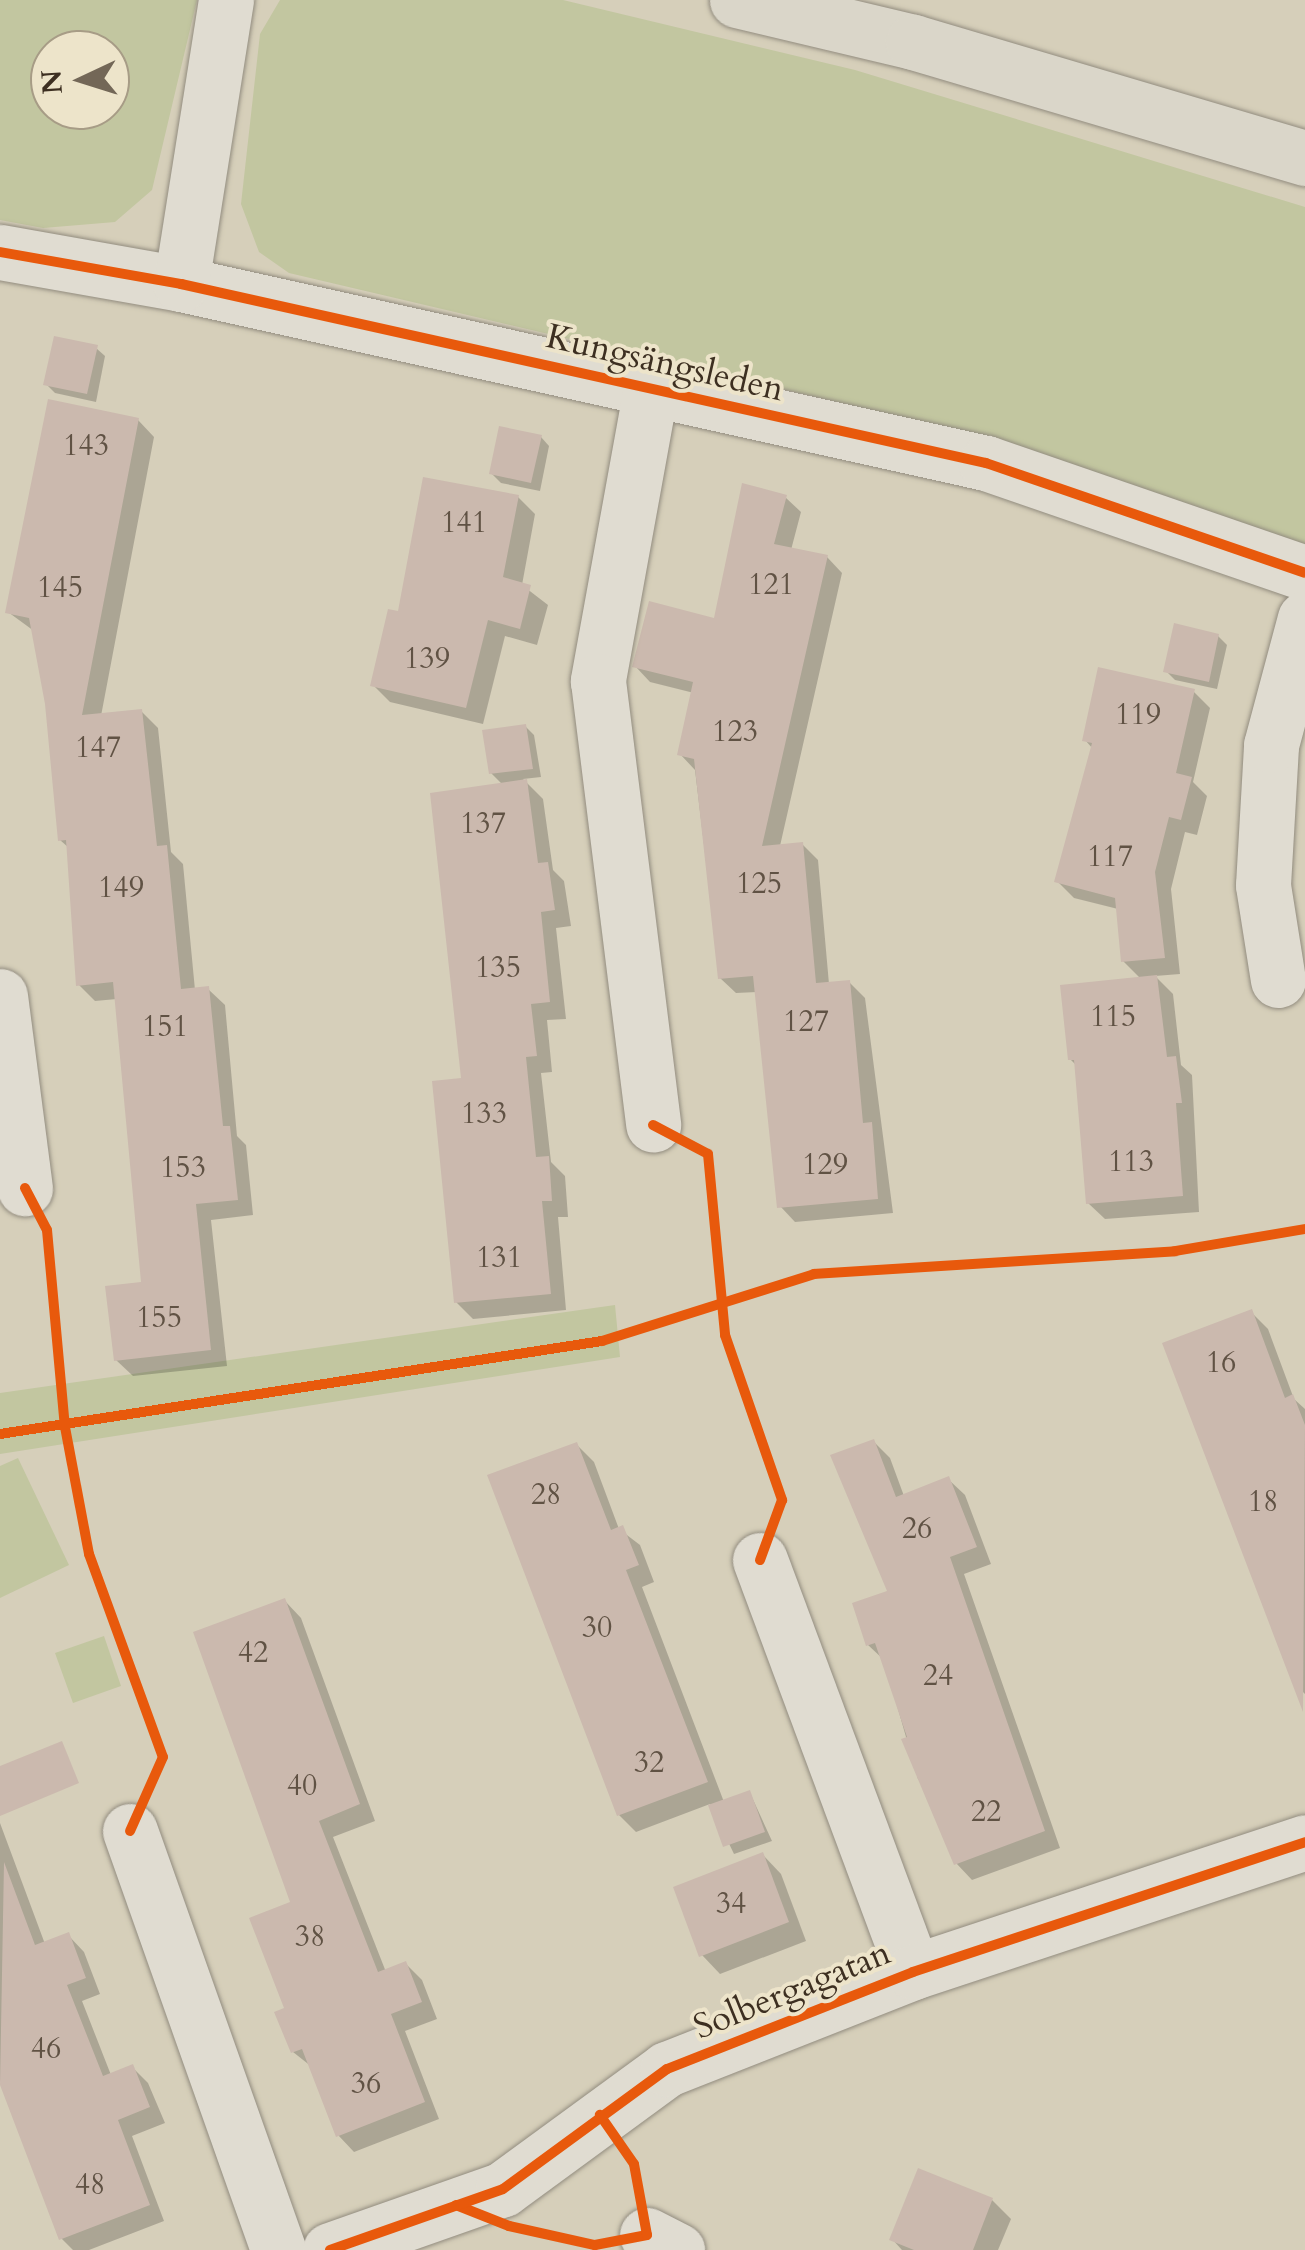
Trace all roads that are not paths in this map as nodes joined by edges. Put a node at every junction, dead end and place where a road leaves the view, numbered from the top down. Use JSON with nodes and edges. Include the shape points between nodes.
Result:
{"nodes":[{"id":1,"x":226,"y":0,"type":"edge"},
{"id":2,"x":736,"y":0,"type":"edge"},
{"id":3,"x":1305,"y":158,"type":"edge"},
{"id":4,"x":0,"y":252,"type":"edge"},
{"id":5,"x":181,"y":284,"type":"junction"},
{"id":6,"x":650,"y":388,"type":"junction"},
{"id":7,"x":1305,"y":573,"type":"edge"},
{"id":8,"x":1305,"y":618,"type":"edge"},
{"id":9,"x":1278,"y":980,"type":"dead end"},
{"id":10,"x":0,"y":996,"type":"edge"},
{"id":11,"x":652,"y":1125,"type":"dead end"},
{"id":12,"x":26,"y":1188,"type":"dead end"},
{"id":13,"x":760,"y":1560,"type":"dead end"},
{"id":14,"x":130,"y":1832,"type":"dead end"},
{"id":15,"x":1305,"y":1842,"type":"edge"},
{"id":16,"x":912,"y":1972,"type":"junction"},
{"id":17,"x":278,"y":2250,"type":"edge"},
{"id":18,"x":330,"y":2250,"type":"edge"}],
"edges":[{"from":1,"to":5,"type":"street"},
{"from":2,"to":3,"type":"main road","via":[[913,42]]},
{"from":4,"to":5,"type":"street","name":"Kungsängsleden"},
{"from":5,"to":6,"type":"street","name":"Kungsängsleden"},
{"from":6,"to":7,"type":"street","name":"Kungsängsleden","via":[[986,463]]},
{"from":6,"to":11,"type":"street","name":"Kungsängsleden","via":[[598,680]]},
{"from":8,"to":9,"type":"street","via":[[1271,745],[1263,884]]},
{"from":10,"to":12,"type":"street"},
{"from":13,"to":16,"type":"street","name":"Solbergagatan"},
{"from":14,"to":17,"type":"street"},
{"from":15,"to":16,"type":"street","name":"Solbergagatan"},
{"from":16,"to":18,"type":"street","name":"Solbergagatan","via":[[668,2069],[503,2189]]}]}
